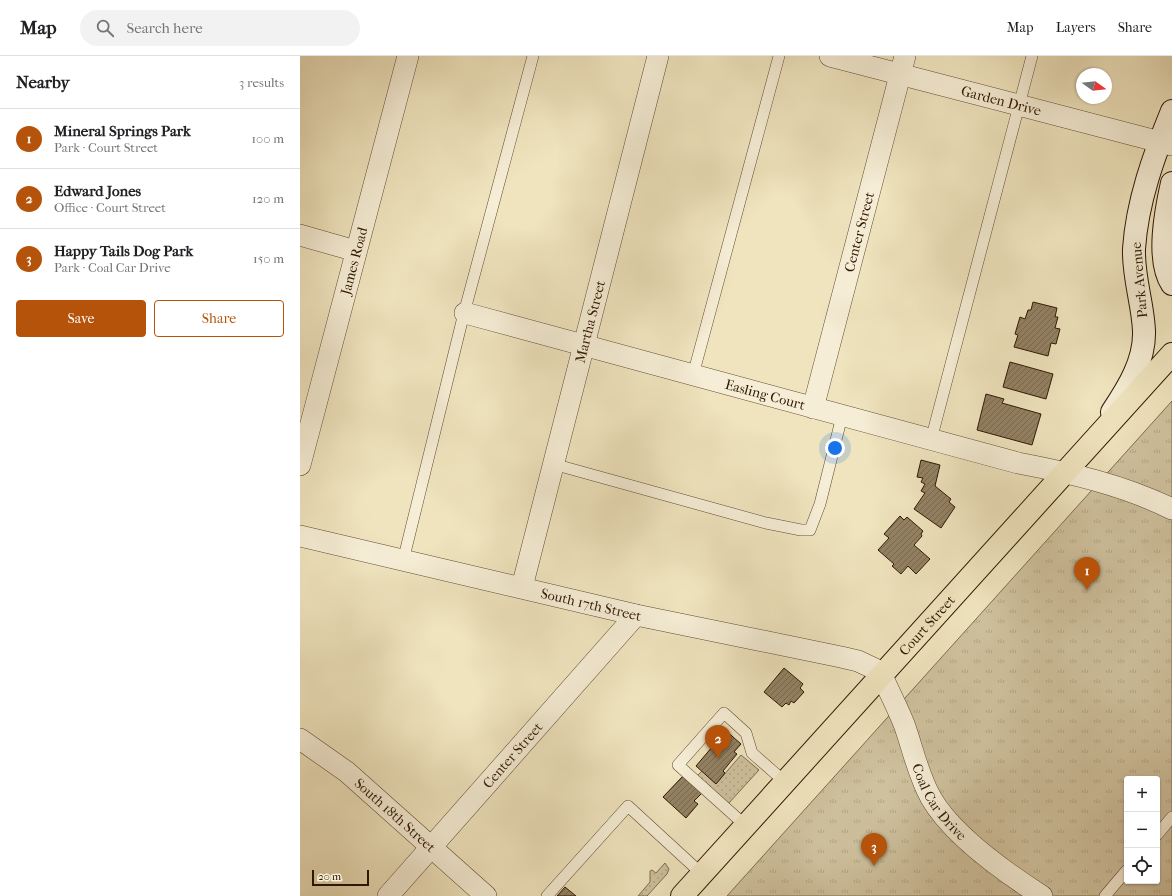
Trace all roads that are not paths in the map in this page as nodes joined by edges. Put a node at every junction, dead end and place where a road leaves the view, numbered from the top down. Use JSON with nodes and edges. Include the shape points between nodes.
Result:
{"nodes":[{"id":1,"x":408,"y":56,"type":"edge"},
{"id":2,"x":533,"y":56,"type":"edge"},
{"id":3,"x":658,"y":56,"type":"edge"},
{"id":4,"x":779,"y":56,"type":"edge"},
{"id":5,"x":830,"y":56,"type":"edge"},
{"id":6,"x":1032,"y":56,"type":"edge"},
{"id":7,"x":903,"y":65,"type":"edge"},
{"id":8,"x":1019,"y":105,"type":"junction"},
{"id":9,"x":1172,"y":111,"type":"edge"},
{"id":10,"x":1166,"y":143,"type":"edge"},
{"id":11,"x":1172,"y":183,"type":"edge"},
{"id":12,"x":300,"y":235,"type":"edge"},
{"id":13,"x":356,"y":251,"type":"junction"},
{"id":14,"x":1172,"y":284,"type":"edge"},
{"id":15,"x":465,"y":313,"type":"junction"},
{"id":16,"x":584,"y":345,"type":"junction"},
{"id":17,"x":1172,"y":354,"type":"edge"},
{"id":18,"x":693,"y":375,"type":"junction"},
{"id":19,"x":813,"y":408,"type":"junction"},
{"id":20,"x":842,"y":416,"type":"junction"},
{"id":21,"x":931,"y":440,"type":"junction"},
{"id":22,"x":1093,"y":441,"type":"junction"},
{"id":23,"x":553,"y":464,"type":"junction"},
{"id":24,"x":300,"y":466,"type":"edge"},
{"id":25,"x":1066,"y":473,"type":"junction"},
{"id":26,"x":1172,"y":509,"type":"edge"},
{"id":27,"x":300,"y":536,"type":"edge"},
{"id":28,"x":403,"y":561,"type":"junction"},
{"id":29,"x":522,"y":587,"type":"junction"},
{"id":30,"x":636,"y":615,"type":"junction"},
{"id":31,"x":882,"y":674,"type":"junction"},
{"id":32,"x":300,"y":738,"type":"edge"},
{"id":33,"x":785,"y":782,"type":"junction"},
{"id":34,"x":1172,"y":817,"type":"edge"},
{"id":35,"x":746,"y":826,"type":"junction"},
{"id":36,"x":1160,"y":831,"type":"edge"},
{"id":37,"x":431,"y":847,"type":"junction"},
{"id":38,"x":702,"y":874,"type":"junction"},
{"id":39,"x":1124,"y":874,"type":"edge"},
{"id":40,"x":388,"y":896,"type":"edge"},
{"id":41,"x":486,"y":896,"type":"edge"},
{"id":42,"x":546,"y":896,"type":"edge"},
{"id":43,"x":682,"y":896,"type":"edge"},
{"id":44,"x":1042,"y":896,"type":"edge"},
{"id":45,"x":1105,"y":896,"type":"edge"}],
"edges":[{"from":1,"to":13,"type":"street","name":"James Road"},
{"from":2,"to":15,"type":"lane"},
{"from":3,"to":16,"type":"street","name":"Martha Street"},
{"from":4,"to":18,"type":"lane"},
{"from":5,"to":7,"type":"street","name":"Garden Drive"},
{"from":6,"to":8,"type":"lane"},
{"from":7,"to":8,"type":"street","name":"Garden Drive"},
{"from":7,"to":19,"type":"street","name":"Center Street"},
{"from":8,"to":10,"type":"street","name":"Garden Drive"},
{"from":8,"to":21,"type":"lane"},
{"from":9,"to":10,"type":"street","name":"Park Avenue"},
{"from":10,"to":22,"type":"street","name":"Park Avenue","via":[[1143,196],[1136,232],[1135,267],[1144,332],[1142,354],[1132,378]]},
{"from":11,"to":14,"type":"street","name":"Park Avenue","via":[[1164,241],[1167,276]]},
{"from":12,"to":13,"type":"street"},
{"from":13,"to":24,"type":"street","name":"James Road"},
{"from":15,"to":16,"type":"street","name":"Easling Court"},
{"from":15,"to":28,"type":"lane"},
{"from":16,"to":18,"type":"street","name":"Easling Court"},
{"from":16,"to":23,"type":"street","name":"Martha Street"},
{"from":17,"to":22,"type":"main road","name":"Court Street"},
{"from":18,"to":19,"type":"street","name":"Easling Court"},
{"from":19,"to":20,"type":"street","name":"Easling Court"},
{"from":20,"to":21,"type":"street","name":"Easling Court"},
{"from":20,"to":23,"type":"lane","via":[[820,504],[810,530],[766,523]]},
{"from":21,"to":25,"type":"street","name":"Easling Court"},
{"from":22,"to":25,"type":"main road","name":"Court Street"},
{"from":23,"to":29,"type":"street","name":"Martha Street"},
{"from":25,"to":26,"type":"street","name":"Easling Court","via":[[1129,490]]},
{"from":25,"to":31,"type":"main road","name":"Court Street"},
{"from":27,"to":28,"type":"street","name":"South 17th Street"},
{"from":28,"to":29,"type":"street","name":"South 17th Street"},
{"from":29,"to":30,"type":"street","name":"South 17th Street"},
{"from":30,"to":31,"type":"street","name":"South 17th Street","via":[[858,661]]},
{"from":30,"to":37,"type":"street","name":"Center Street"},
{"from":31,"to":33,"type":"main road","name":"Court Street"},
{"from":31,"to":44,"type":"street","name":"Coal Car Drive","via":[[904,724],[921,776],[939,809],[977,848]]},
{"from":32,"to":37,"type":"street","name":"South 18th Street","via":[[347,772]]},
{"from":33,"to":35,"type":"main road","name":"Court Street"},
{"from":33,"to":35,"type":"lane","via":[[752,753],[746,733],[724,713],[678,765]]},
{"from":34,"to":36,"type":"lane"},
{"from":35,"to":38,"type":"main road","name":"Court Street"},
{"from":37,"to":40,"type":"street","name":"Center Street"},
{"from":37,"to":41,"type":"street","name":"South 18th Street"},
{"from":38,"to":42,"type":"lane","via":[[628,806]]},
{"from":38,"to":43,"type":"main road","name":"Court Street"},
{"from":39,"to":45,"type":"lane"}]}
